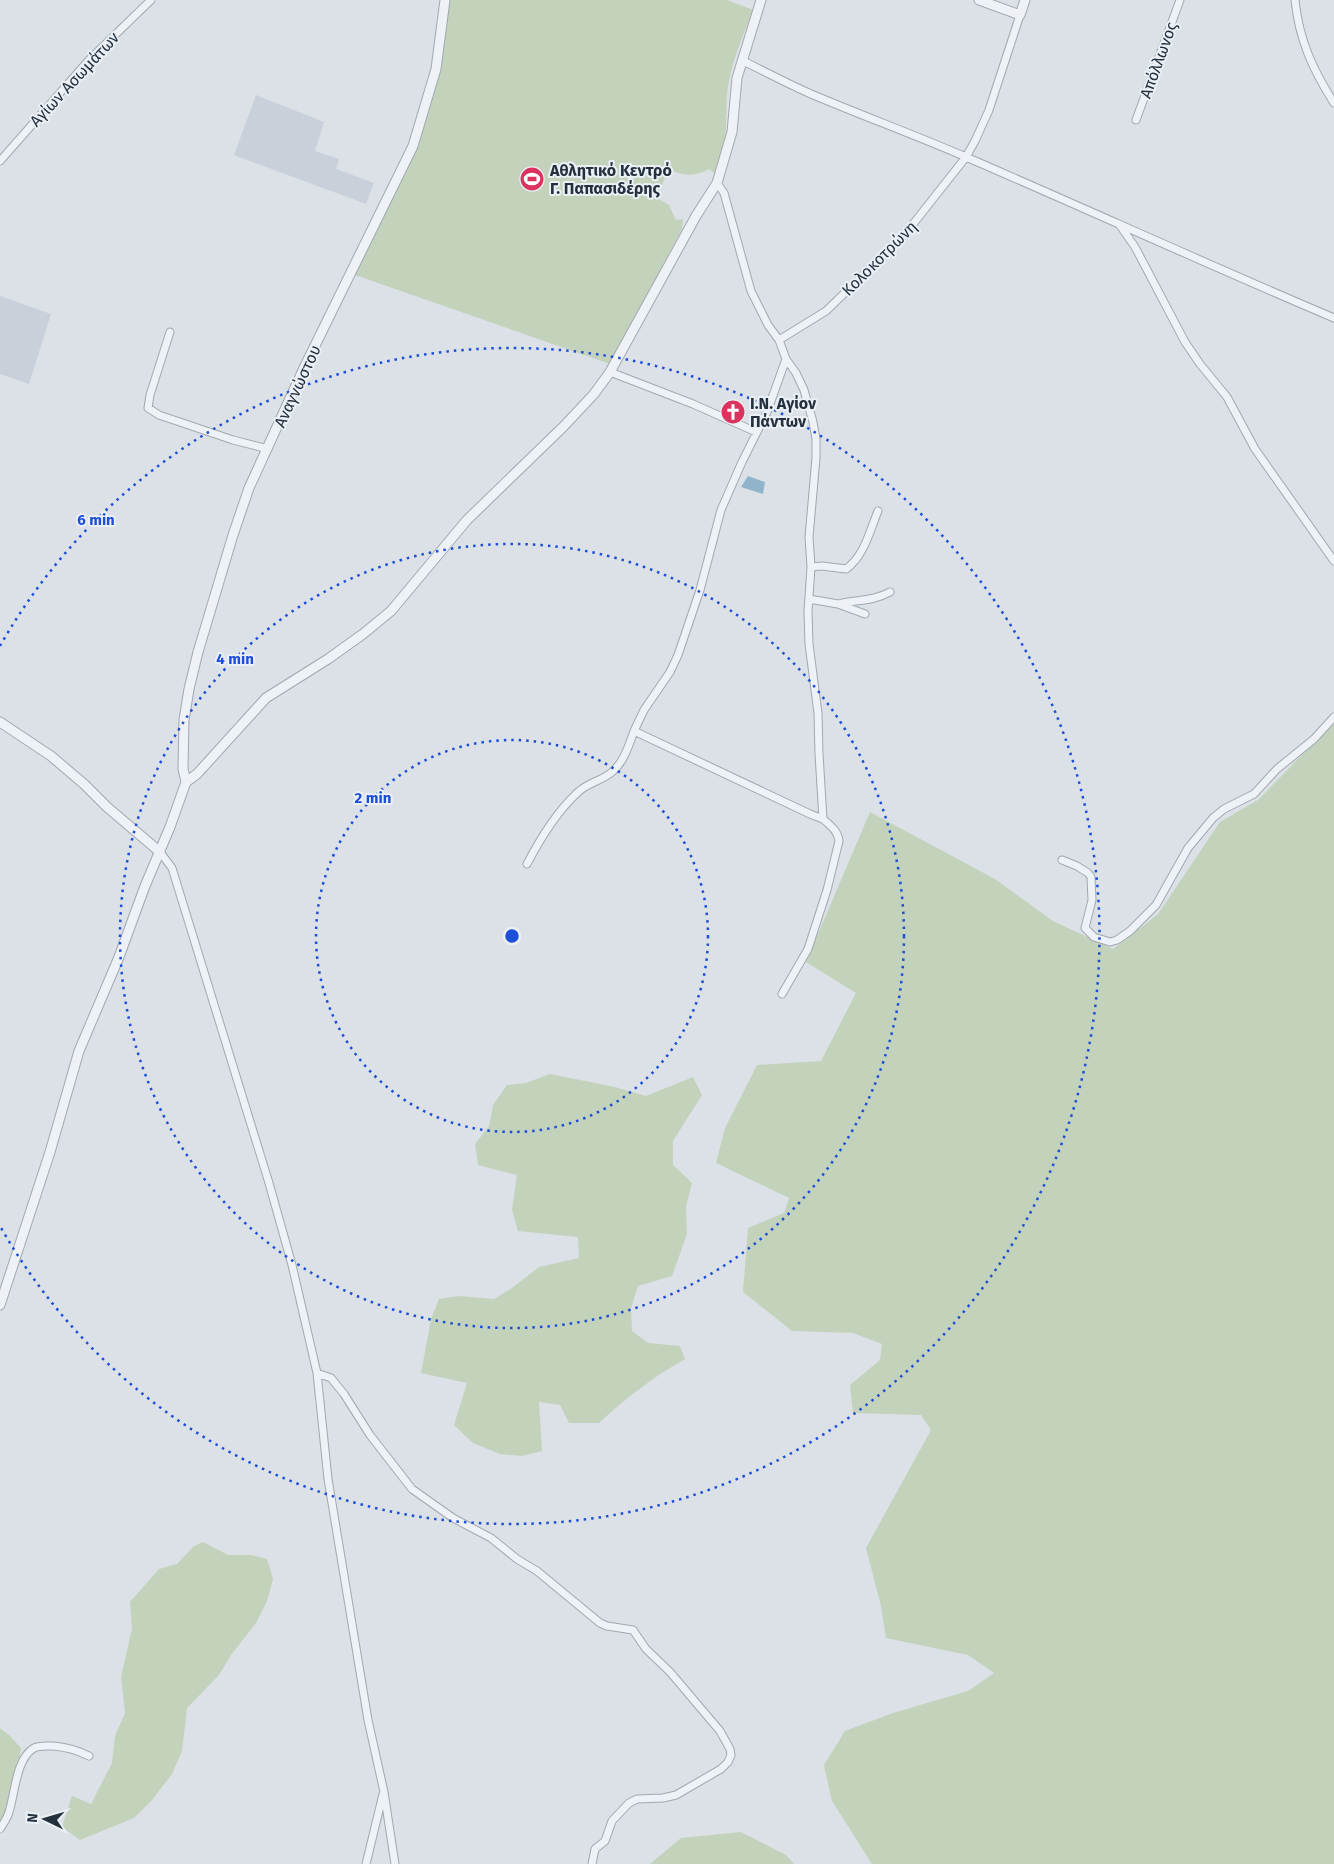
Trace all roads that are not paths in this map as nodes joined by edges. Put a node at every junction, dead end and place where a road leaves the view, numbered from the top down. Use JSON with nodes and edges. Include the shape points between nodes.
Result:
{"nodes":[{"id":1,"x":151,"y":0,"type":"edge"},
{"id":2,"x":445,"y":0,"type":"edge"},
{"id":3,"x":760,"y":0,"type":"edge"},
{"id":4,"x":979,"y":0,"type":"edge"},
{"id":5,"x":1025,"y":0,"type":"edge"},
{"id":6,"x":1180,"y":0,"type":"edge"},
{"id":7,"x":1295,"y":0,"type":"edge"},
{"id":8,"x":1020,"y":15,"type":"junction"},
{"id":9,"x":743,"y":61,"type":"junction"},
{"id":10,"x":1334,"y":103,"type":"edge"},
{"id":11,"x":1136,"y":120,"type":"dead end"},
{"id":12,"x":966,"y":157,"type":"junction"},
{"id":13,"x":0,"y":161,"type":"edge"},
{"id":14,"x":717,"y":183,"type":"junction"},
{"id":15,"x":1119,"y":224,"type":"junction"},
{"id":16,"x":1334,"y":318,"type":"edge"},
{"id":17,"x":170,"y":332,"type":"dead end"},
{"id":18,"x":779,"y":340,"type":"junction"},
{"id":19,"x":786,"y":359,"type":"junction"},
{"id":20,"x":610,"y":372,"type":"junction"},
{"id":21,"x":756,"y":432,"type":"junction"},
{"id":22,"x":268,"y":449,"type":"junction"},
{"id":23,"x":878,"y":511,"type":"dead end"},
{"id":24,"x":1334,"y":561,"type":"edge"},
{"id":25,"x":811,"y":567,"type":"junction"},
{"id":26,"x":890,"y":592,"type":"dead end"},
{"id":27,"x":809,"y":599,"type":"junction"},
{"id":28,"x":838,"y":604,"type":"junction"},
{"id":29,"x":865,"y":614,"type":"dead end"},
{"id":30,"x":1334,"y":717,"type":"edge"},
{"id":31,"x":0,"y":722,"type":"edge"},
{"id":32,"x":634,"y":731,"type":"junction"},
{"id":33,"x":186,"y":782,"type":"junction"},
{"id":34,"x":823,"y":819,"type":"junction"},
{"id":35,"x":160,"y":852,"type":"junction"},
{"id":36,"x":1062,"y":860,"type":"dead end"},
{"id":37,"x":527,"y":864,"type":"dead end"},
{"id":38,"x":782,"y":994,"type":"dead end"},
{"id":39,"x":0,"y":1305,"type":"edge"},
{"id":40,"x":317,"y":1374,"type":"junction"},
{"id":41,"x":89,"y":1756,"type":"dead end"},
{"id":42,"x":384,"y":1792,"type":"junction"},
{"id":43,"x":0,"y":1829,"type":"edge"},
{"id":44,"x":366,"y":1864,"type":"edge"},
{"id":45,"x":395,"y":1864,"type":"edge"},
{"id":46,"x":592,"y":1864,"type":"edge"}],
"edges":[{"from":1,"to":13,"type":"street","name":"Αγίων Ασωμάτων","via":[[89,60]]},
{"from":2,"to":22,"type":"street","name":"Αναγνώστου","via":[[436,69],[414,146],[303,370]]},
{"from":3,"to":9,"type":"street"},
{"from":4,"to":8,"type":"street"},
{"from":5,"to":8,"type":"street","name":"Κολοκοτρώνη"},
{"from":6,"to":11,"type":"street","name":"Απόλλωνος"},
{"from":7,"to":10,"type":"street","via":[[1297,23],[1305,47],[1318,78]]},
{"from":8,"to":12,"type":"street","name":"Κολοκοτρώνη","via":[[989,110]]},
{"from":9,"to":12,"type":"street","via":[[810,93]]},
{"from":9,"to":14,"type":"street","via":[[735,93],[732,132]]},
{"from":12,"to":15,"type":"street"},
{"from":12,"to":18,"type":"street","name":"Κολοκοτρώνη","via":[[889,250],[826,311]]},
{"from":14,"to":18,"type":"street","via":[[724,193],[751,291]]},
{"from":14,"to":20,"type":"street"},
{"from":15,"to":16,"type":"street"},
{"from":15,"to":24,"type":"street","via":[[1135,247],[1185,342],[1228,397],[1255,449]]},
{"from":17,"to":22,"type":"street","via":[[148,408],[159,415]]},
{"from":18,"to":19,"type":"street"},
{"from":19,"to":21,"type":"street","via":[[767,412]]},
{"from":19,"to":25,"type":"street","via":[[804,390],[816,439],[809,537]]},
{"from":20,"to":21,"type":"street"},
{"from":20,"to":33,"type":"street","via":[[564,426],[467,520],[391,611],[328,659],[266,698]]},
{"from":21,"to":32,"type":"street","via":[[721,510],[700,590],[678,655]]},
{"from":22,"to":33,"type":"street","name":"Αναγνώστου","via":[[246,498],[198,652],[184,720],[183,768]]},
{"from":23,"to":25,"type":"street","via":[[853,564],[846,569]]},
{"from":25,"to":27,"type":"street"},
{"from":26,"to":28,"type":"street","via":[[870,600]]},
{"from":27,"to":28,"type":"street"},
{"from":27,"to":34,"type":"street","via":[[809,644],[818,713]]},
{"from":28,"to":29,"type":"street"},
{"from":30,"to":36,"type":"street","via":[[1254,794],[1213,818],[1188,848],[1156,905],[1130,932],[1117,940],[1110,942],[1094,937],[1085,928],[1092,900],[1091,877]]},
{"from":31,"to":35,"type":"street","via":[[51,756]]},
{"from":32,"to":34,"type":"street"},
{"from":32,"to":37,"type":"street","via":[[626,752],[612,773],[588,784],[574,796],[547,830]]},
{"from":33,"to":35,"type":"street"},
{"from":34,"to":38,"type":"street","via":[[838,835],[838,849],[808,948]]},
{"from":35,"to":39,"type":"street","via":[[78,1051],[50,1152]]},
{"from":35,"to":40,"type":"street","via":[[172,868],[260,1155],[292,1265]]},
{"from":40,"to":42,"type":"street","via":[[328,1479],[368,1720]]},
{"from":40,"to":46,"type":"street","via":[[331,1378],[412,1489],[453,1518],[491,1538],[600,1623],[633,1630],[727,1742],[731,1755],[721,1769],[676,1795],[637,1799],[621,1810],[612,1821],[605,1841],[595,1849]]},
{"from":41,"to":43,"type":"street","via":[[63,1747],[44,1746],[32,1750],[21,1767],[8,1815]]},
{"from":42,"to":44,"type":"street"},
{"from":42,"to":45,"type":"street"}]}
